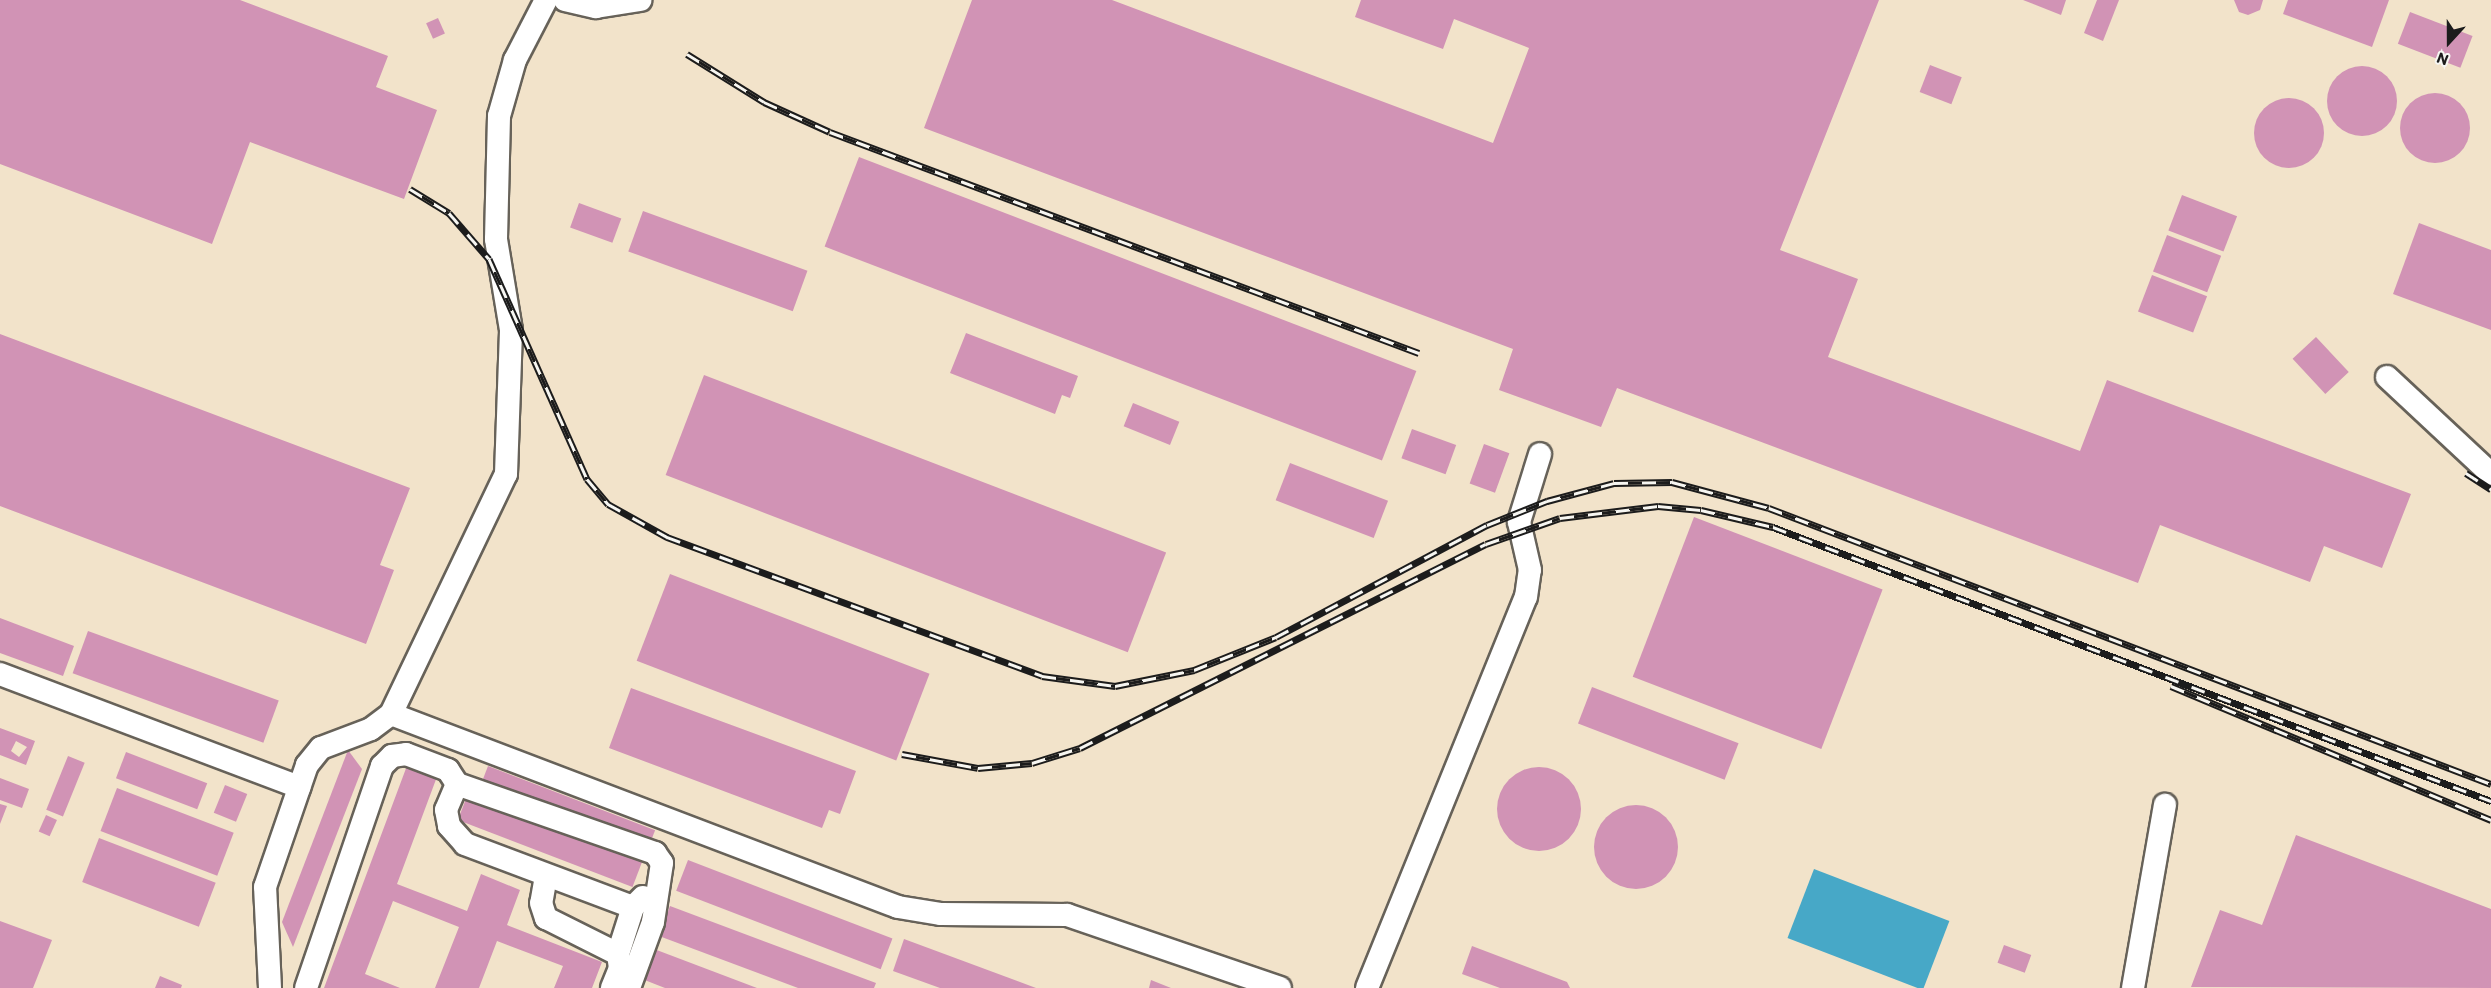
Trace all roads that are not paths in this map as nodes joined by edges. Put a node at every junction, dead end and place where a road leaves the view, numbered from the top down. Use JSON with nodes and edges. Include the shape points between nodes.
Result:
{"nodes":[{"id":1,"x":546,"y":0,"type":"edge"},
{"id":2,"x":565,"y":0,"type":"edge"},
{"id":3,"x":640,"y":0,"type":"edge"},
{"id":4,"x":2387,"y":377,"type":"dead end"},
{"id":5,"x":1540,"y":454,"type":"dead end"},
{"id":6,"x":2491,"y":474,"type":"edge"},
{"id":7,"x":0,"y":674,"type":"edge"},
{"id":8,"x":391,"y":714,"type":"junction"},
{"id":9,"x":457,"y":784,"type":"junction"},
{"id":10,"x":299,"y":787,"type":"junction"},
{"id":11,"x":2165,"y":806,"type":"dead end"},
{"id":12,"x":546,"y":876,"type":"junction"},
{"id":13,"x":657,"y":896,"type":"junction"},
{"id":14,"x":633,"y":907,"type":"junction"},
{"id":15,"x":618,"y":954,"type":"junction"},
{"id":16,"x":626,"y":987,"type":"edge"},
{"id":17,"x":270,"y":988,"type":"edge"},
{"id":18,"x":306,"y":988,"type":"edge"},
{"id":19,"x":1280,"y":988,"type":"edge"},
{"id":20,"x":1367,"y":988,"type":"edge"},
{"id":21,"x":2133,"y":988,"type":"edge"}],
"edges":[{"from":1,"to":8,"type":"street","via":[[515,60],[499,116],[495,239],[510,330],[506,474]]},
{"from":2,"to":3,"type":"street","via":[[596,7]]},
{"from":4,"to":6,"type":"street"},
{"from":5,"to":20,"type":"street","via":[[1519,522],[1530,570],[1526,597]]},
{"from":7,"to":10,"type":"street"},
{"from":8,"to":10,"type":"street","via":[[371,729],[321,748]]},
{"from":8,"to":19,"type":"street","via":[[898,907],[930,913],[1067,915]]},
{"from":9,"to":12,"type":"street","via":[[446,810],[448,825],[465,844]]},
{"from":9,"to":13,"type":"street","via":[[655,853],[662,863]]},
{"from":9,"to":18,"type":"street","via":[[448,770],[406,754],[392,756],[382,766]]},
{"from":10,"to":17,"type":"street","via":[[265,887]]},
{"from":11,"to":21,"type":"street"},
{"from":12,"to":14,"type":"street"},
{"from":12,"to":15,"type":"street","via":[[541,903],[546,918]]},
{"from":13,"to":14,"type":"street","via":[[642,897]]},
{"from":13,"to":16,"type":"street"},
{"from":14,"to":15,"type":"street"},
{"from":15,"to":16,"type":"street"}]}
